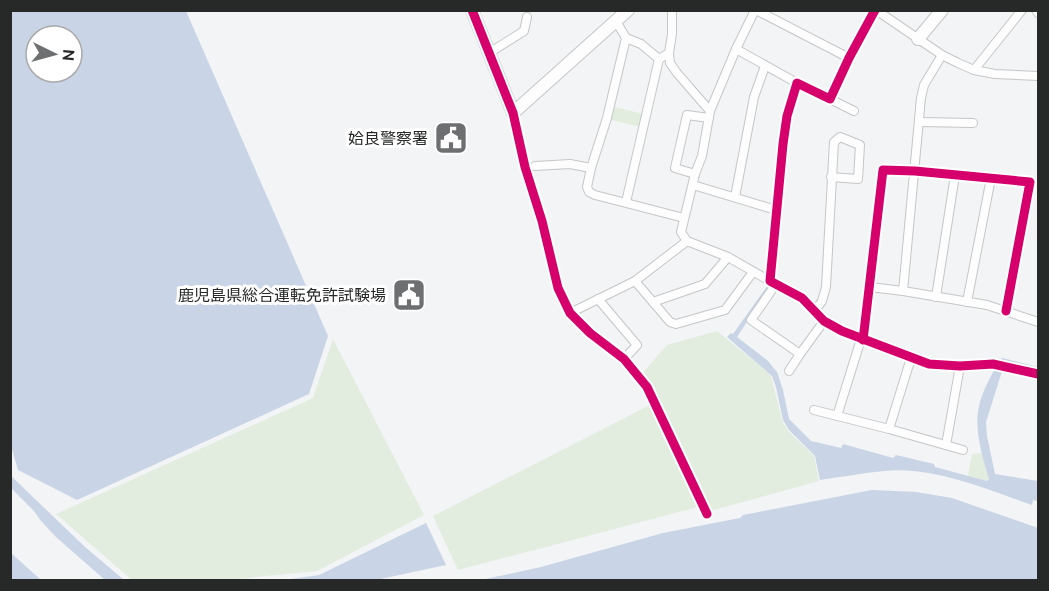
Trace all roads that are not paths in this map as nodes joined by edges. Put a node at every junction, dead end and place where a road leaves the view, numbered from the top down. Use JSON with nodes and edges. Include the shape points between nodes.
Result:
{"nodes":[{"id":1,"x":472,"y":10,"type":"edge"},
{"id":2,"x":628,"y":10,"type":"edge"},
{"id":3,"x":672,"y":10,"type":"edge"},
{"id":4,"x":756,"y":10,"type":"edge"},
{"id":5,"x":876,"y":10,"type":"edge"},
{"id":6,"x":942,"y":10,"type":"edge"},
{"id":7,"x":1022,"y":10,"type":"edge"},
{"id":8,"x":526,"y":17,"type":"dead end"},
{"id":9,"x":616,"y":21,"type":"junction"},
{"id":10,"x":626,"y":38,"type":"junction"},
{"id":11,"x":918,"y":39,"type":"junction"},
{"id":12,"x":736,"y":49,"type":"junction"},
{"id":13,"x":489,"y":53,"type":"junction"},
{"id":14,"x":669,"y":53,"type":"junction"},
{"id":15,"x":942,"y":55,"type":"junction"},
{"id":16,"x":849,"y":58,"type":"junction"},
{"id":17,"x":659,"y":59,"type":"junction"},
{"id":18,"x":765,"y":66,"type":"junction"},
{"id":19,"x":974,"y":69,"type":"junction"},
{"id":20,"x":1038,"y":76,"type":"edge"},
{"id":21,"x":797,"y":82,"type":"junction"},
{"id":22,"x":830,"y":99,"type":"junction"},
{"id":23,"x":854,"y":111,"type":"dead end"},
{"id":24,"x":513,"y":113,"type":"junction"},
{"id":25,"x":709,"y":115,"type":"junction"},
{"id":26,"x":919,"y":122,"type":"junction"},
{"id":27,"x":973,"y":123,"type":"dead end"},
{"id":28,"x":535,"y":166,"type":"dead end"},
{"id":29,"x":591,"y":168,"type":"junction"},
{"id":30,"x":915,"y":171,"type":"junction"},
{"id":31,"x":695,"y":174,"type":"junction"},
{"id":32,"x":955,"y":175,"type":"junction"},
{"id":33,"x":831,"y":177,"type":"junction"},
{"id":34,"x":991,"y":178,"type":"junction"},
{"id":35,"x":693,"y":185,"type":"junction"},
{"id":36,"x":735,"y":197,"type":"junction"},
{"id":37,"x":626,"y":202,"type":"junction"},
{"id":38,"x":777,"y":210,"type":"junction"},
{"id":39,"x":684,"y":218,"type":"junction"},
{"id":40,"x":687,"y":241,"type":"junction"},
{"id":41,"x":728,"y":257,"type":"junction"},
{"id":42,"x":753,"y":272,"type":"junction"},
{"id":43,"x":635,"y":281,"type":"junction"},
{"id":44,"x":773,"y":282,"type":"junction"},
{"id":45,"x":870,"y":287,"type":"junction"},
{"id":46,"x":903,"y":291,"type":"junction"},
{"id":47,"x":936,"y":297,"type":"junction"},
{"id":48,"x":598,"y":299,"type":"junction"},
{"id":49,"x":653,"y":302,"type":"junction"},
{"id":50,"x":967,"y":302,"type":"junction"},
{"id":51,"x":1006,"y":311,"type":"junction"},
{"id":52,"x":814,"y":312,"type":"junction"},
{"id":53,"x":570,"y":313,"type":"junction"},
{"id":54,"x":824,"y":321,"type":"junction"},
{"id":55,"x":1038,"y":322,"type":"edge"},
{"id":56,"x":862,"y":339,"type":"junction"},
{"id":57,"x":800,"y":354,"type":"junction"},
{"id":58,"x":911,"y":358,"type":"junction"},
{"id":59,"x":624,"y":359,"type":"junction"},
{"id":60,"x":960,"y":366,"type":"junction"},
{"id":61,"x":789,"y":371,"type":"dead end"},
{"id":62,"x":1038,"y":374,"type":"edge"},
{"id":63,"x":814,"y":410,"type":"dead end"},
{"id":64,"x":837,"y":416,"type":"junction"},
{"id":65,"x":889,"y":429,"type":"junction"},
{"id":66,"x":946,"y":445,"type":"junction"},
{"id":67,"x":963,"y":450,"type":"dead end"},
{"id":68,"x":707,"y":514,"type":"dead end"}],
"edges":[{"from":1,"to":13,"type":"main road"},
{"from":2,"to":9,"type":"main road"},
{"from":3,"to":14,"type":"street"},
{"from":4,"to":12,"type":"street"},
{"from":4,"to":16,"type":"street"},
{"from":5,"to":11,"type":"street"},
{"from":5,"to":16,"type":"street"},
{"from":6,"to":11,"type":"main road"},
{"from":7,"to":19,"type":"street"},
{"from":8,"to":13,"type":"street","via":[[524,31]]},
{"from":9,"to":10,"type":"street"},
{"from":9,"to":24,"type":"main road"},
{"from":10,"to":17,"type":"street"},
{"from":10,"to":29,"type":"street"},
{"from":11,"to":15,"type":"street"},
{"from":12,"to":18,"type":"street"},
{"from":12,"to":25,"type":"street"},
{"from":13,"to":24,"type":"main road"},
{"from":14,"to":17,"type":"street"},
{"from":14,"to":25,"type":"street","via":[[670,63]]},
{"from":15,"to":19,"type":"street"},
{"from":15,"to":26,"type":"street","via":[[924,85]]},
{"from":16,"to":22,"type":"street"},
{"from":17,"to":37,"type":"street"},
{"from":18,"to":21,"type":"street"},
{"from":18,"to":36,"type":"street","via":[[752,106]]},
{"from":19,"to":20,"type":"street"},
{"from":21,"to":22,"type":"street"},
{"from":21,"to":38,"type":"street","via":[[787,116]]},
{"from":22,"to":23,"type":"street"},
{"from":24,"to":53,"type":"street","via":[[558,288]]},
{"from":25,"to":31,"type":"street"},
{"from":25,"to":31,"type":"street","via":[[687,115],[675,168]]},
{"from":26,"to":27,"type":"street"},
{"from":26,"to":30,"type":"street"},
{"from":28,"to":29,"type":"street","via":[[570,164]]},
{"from":29,"to":37,"type":"street","via":[[587,187],[590,192]]},
{"from":30,"to":32,"type":"street"},
{"from":30,"to":45,"type":"street","via":[[883,170]]},
{"from":30,"to":46,"type":"street"},
{"from":31,"to":35,"type":"street"},
{"from":32,"to":34,"type":"street"},
{"from":32,"to":47,"type":"street"},
{"from":33,"to":33,"type":"street","via":[[834,142],[840,137],[860,146],[858,179]]},
{"from":33,"to":52,"type":"street","via":[[826,287]]},
{"from":34,"to":50,"type":"street"},
{"from":34,"to":51,"type":"street","via":[[1030,182]]},
{"from":35,"to":36,"type":"street"},
{"from":35,"to":39,"type":"street"},
{"from":36,"to":38,"type":"street"},
{"from":37,"to":39,"type":"street"},
{"from":38,"to":44,"type":"street"},
{"from":39,"to":40,"type":"street","via":[[681,232]]},
{"from":40,"to":41,"type":"street"},
{"from":40,"to":43,"type":"street"},
{"from":41,"to":42,"type":"street"},
{"from":41,"to":49,"type":"street","via":[[705,284]]},
{"from":42,"to":44,"type":"street"},
{"from":42,"to":49,"type":"street","via":[[725,310],[675,324]]},
{"from":43,"to":48,"type":"street"},
{"from":43,"to":49,"type":"street"},
{"from":44,"to":52,"type":"street","via":[[802,298]]},
{"from":44,"to":57,"type":"street","via":[[751,320]]},
{"from":45,"to":46,"type":"street"},
{"from":45,"to":56,"type":"street"},
{"from":46,"to":47,"type":"street"},
{"from":47,"to":50,"type":"street"},
{"from":48,"to":53,"type":"street"},
{"from":48,"to":59,"type":"street","via":[[637,345]]},
{"from":50,"to":51,"type":"street"},
{"from":51,"to":55,"type":"street"},
{"from":52,"to":54,"type":"street"},
{"from":53,"to":59,"type":"street"},
{"from":54,"to":56,"type":"street"},
{"from":54,"to":57,"type":"street"},
{"from":56,"to":58,"type":"street"},
{"from":56,"to":64,"type":"street"},
{"from":57,"to":61,"type":"street"},
{"from":58,"to":60,"type":"street","via":[[929,364]]},
{"from":58,"to":65,"type":"street"},
{"from":59,"to":68,"type":"street","via":[[647,387]]},
{"from":60,"to":62,"type":"street","via":[[993,364]]},
{"from":60,"to":66,"type":"street"},
{"from":63,"to":64,"type":"street"},
{"from":64,"to":65,"type":"street"},
{"from":65,"to":66,"type":"street"},
{"from":66,"to":67,"type":"street"}]}
